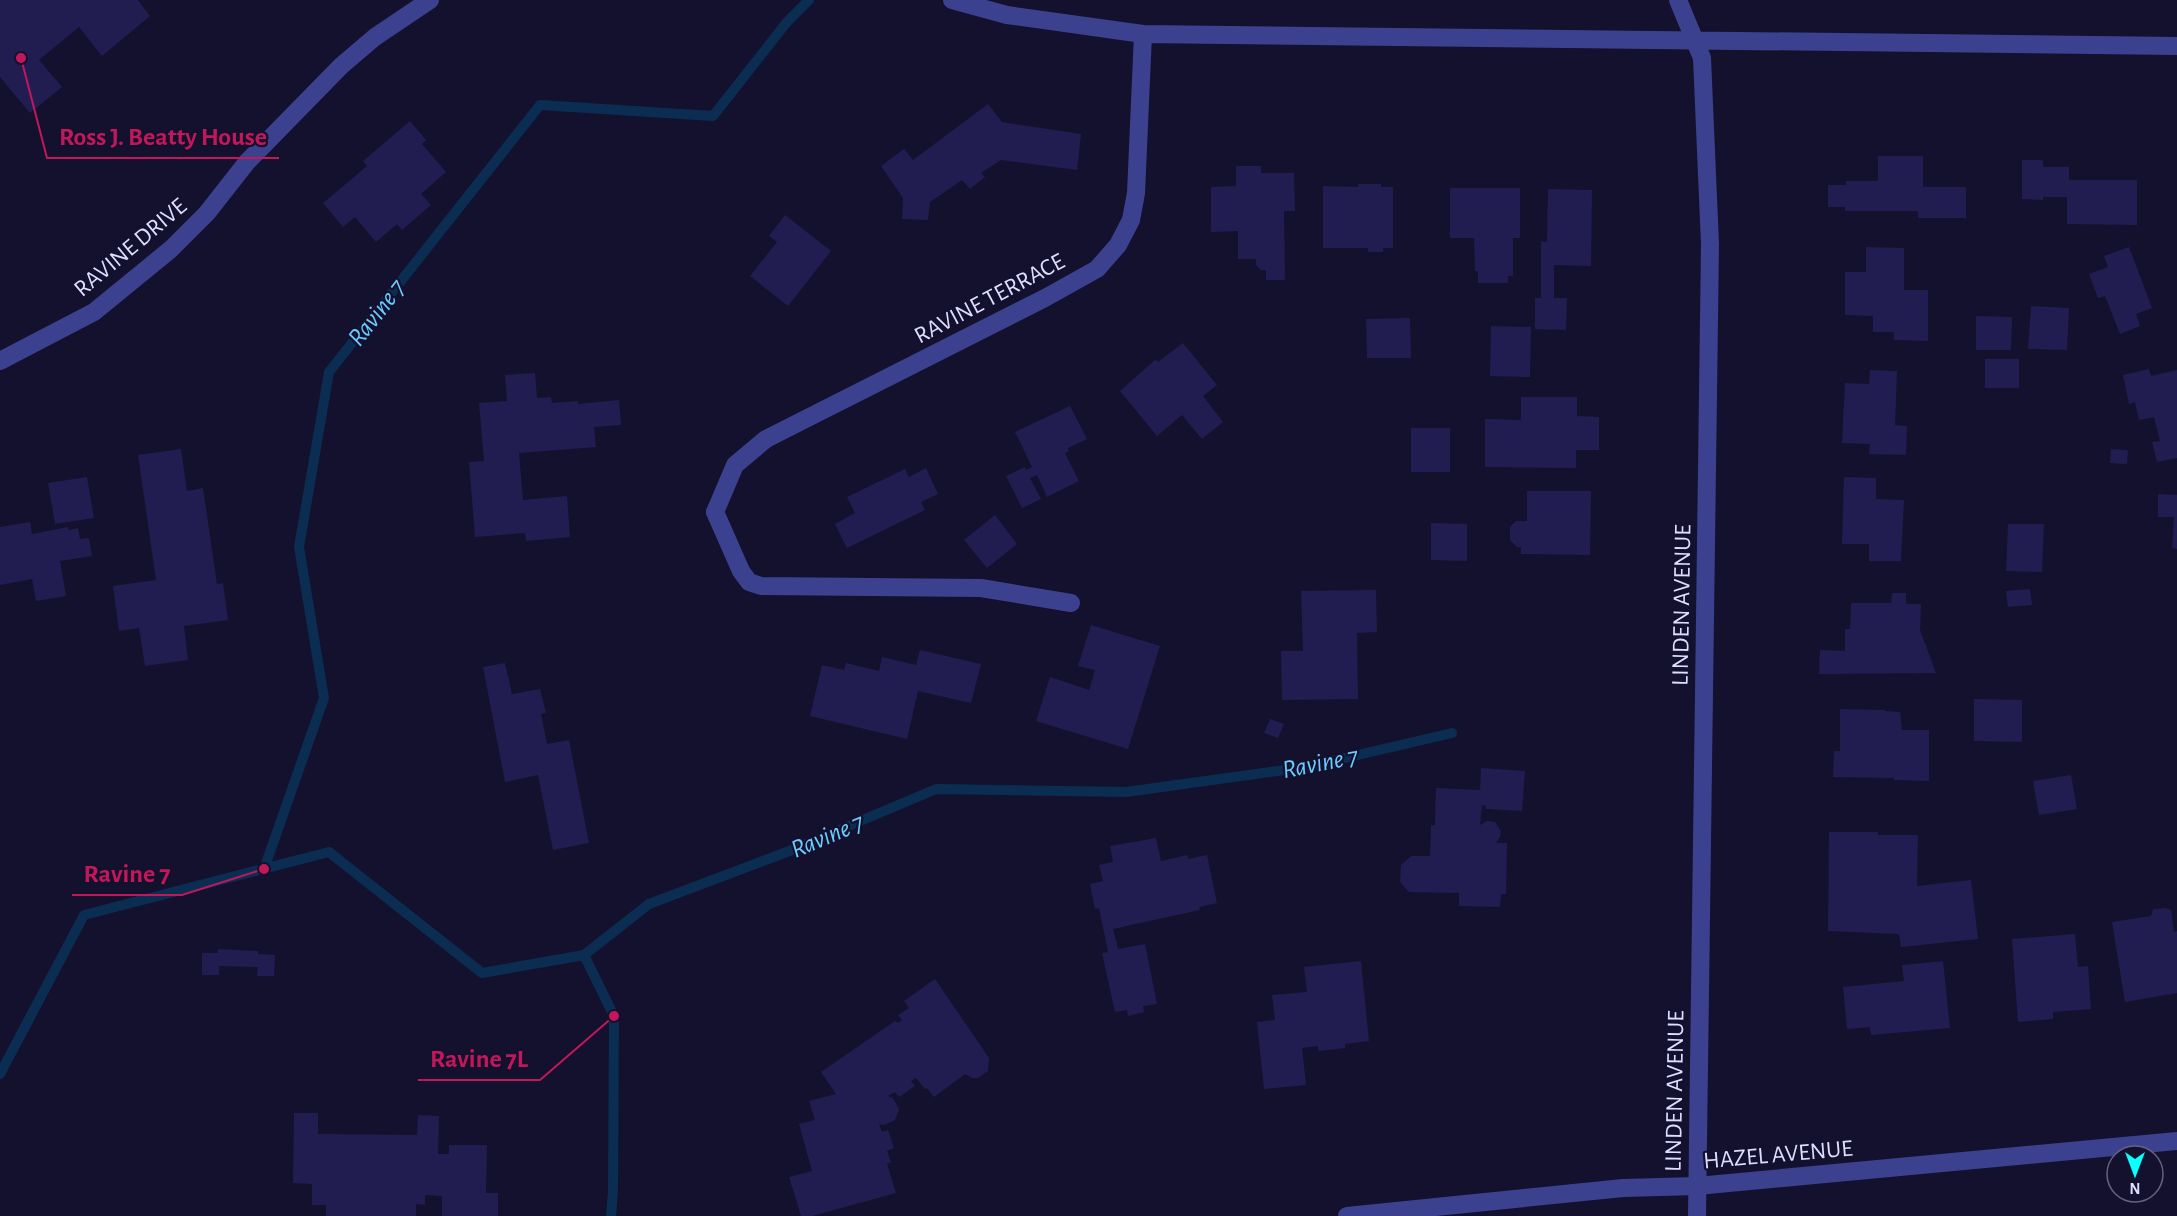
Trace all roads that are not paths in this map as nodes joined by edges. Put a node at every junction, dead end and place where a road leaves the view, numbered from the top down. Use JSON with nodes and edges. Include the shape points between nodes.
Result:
{"nodes":[{"id":1,"x":430,"y":0,"type":"edge"},
{"id":2,"x":952,"y":0,"type":"edge"},
{"id":3,"x":1678,"y":0,"type":"edge"},
{"id":4,"x":1143,"y":34,"type":"junction"},
{"id":5,"x":1695,"y":39,"type":"junction"},
{"id":6,"x":2177,"y":46,"type":"edge"},
{"id":7,"x":0,"y":361,"type":"edge"},
{"id":8,"x":1071,"y":603,"type":"dead end"},
{"id":9,"x":2177,"y":1141,"type":"edge"},
{"id":10,"x":1697,"y":1186,"type":"junction"},
{"id":11,"x":1347,"y":1216,"type":"edge"},
{"id":12,"x":1697,"y":1216,"type":"edge"}],
"edges":[{"from":1,"to":7,"type":"street","name":"RAVINE DRIVE","via":[[375,37],[341,66],[247,162],[207,213],[171,249],[94,312]]},
{"from":2,"to":4,"type":"street","via":[[1007,15]]},
{"from":3,"to":5,"type":"street","name":"LINDEN AVENUE"},
{"from":4,"to":5,"type":"street"},
{"from":4,"to":8,"type":"street","name":"RAVINE TERRACE","via":[[1136,193],[1131,220],[1118,245],[1096,269],[1045,298],[766,440],[735,465],[715,513],[741,571],[749,582],[761,586],[981,588]]},
{"from":5,"to":6,"type":"street"},
{"from":5,"to":10,"type":"street","name":"LINDEN AVENUE","via":[[1702,58],[1710,244]]},
{"from":9,"to":10,"type":"street","name":"HAZEL AVENUE"},
{"from":10,"to":11,"type":"street","name":"HAZEL AVENUE","via":[[1623,1188]]},
{"from":10,"to":12,"type":"street","name":"LINDEN AVENUE"}]}
